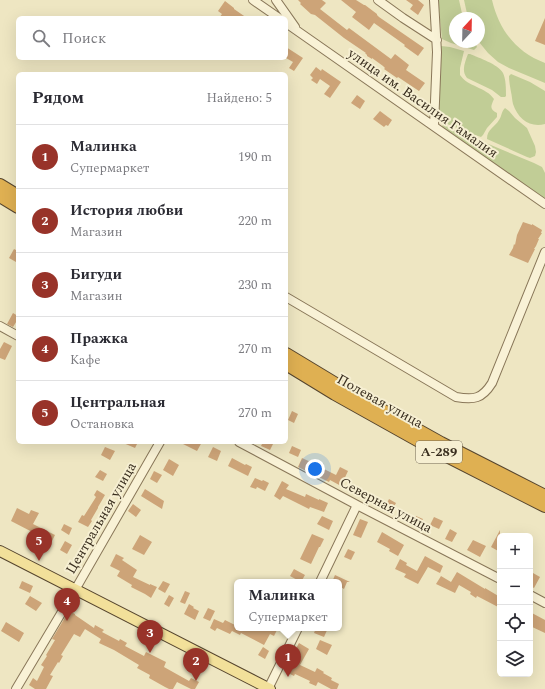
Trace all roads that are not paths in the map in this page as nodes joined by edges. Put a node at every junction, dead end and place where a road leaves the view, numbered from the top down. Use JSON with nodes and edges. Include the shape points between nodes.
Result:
{"nodes":[{"id":1,"x":253,"y":0,"type":"edge"},
{"id":2,"x":276,"y":0,"type":"edge"},
{"id":3,"x":378,"y":0,"type":"edge"},
{"id":4,"x":434,"y":0,"type":"edge"},
{"id":5,"x":276,"y":16,"type":"edge"},
{"id":6,"x":288,"y":16,"type":"edge"},
{"id":7,"x":288,"y":17,"type":"edge"},
{"id":8,"x":288,"y":24,"type":"edge"},
{"id":9,"x":299,"y":32,"type":"junction"},
{"id":10,"x":437,"y":40,"type":"junction"},
{"id":11,"x":434,"y":126,"type":"junction"},
{"id":12,"x":0,"y":185,"type":"edge"},
{"id":13,"x":16,"y":195,"type":"edge"},
{"id":14,"x":0,"y":196,"type":"edge"},
{"id":15,"x":545,"y":204,"type":"edge"},
{"id":16,"x":16,"y":205,"type":"edge"},
{"id":17,"x":545,"y":252,"type":"edge"},
{"id":18,"x":288,"y":298,"type":"edge"},
{"id":19,"x":0,"y":326,"type":"edge"},
{"id":20,"x":16,"y":335,"type":"edge"},
{"id":21,"x":288,"y":355,"type":"edge"},
{"id":22,"x":288,"y":365,"type":"edge"},
{"id":23,"x":159,"y":444,"type":"edge"},
{"id":24,"x":243,"y":444,"type":"edge"},
{"id":25,"x":545,"y":496,"type":"edge"},
{"id":26,"x":357,"y":505,"type":"junction"},
{"id":27,"x":545,"y":506,"type":"edge"},
{"id":28,"x":0,"y":551,"type":"edge"},
{"id":29,"x":497,"y":577,"type":"edge"},
{"id":30,"x":321,"y":579,"type":"edge"},
{"id":31,"x":75,"y":590,"type":"junction"},
{"id":32,"x":533,"y":597,"type":"edge"},
{"id":33,"x":545,"y":603,"type":"edge"},
{"id":34,"x":297,"y":631,"type":"edge"},
{"id":35,"x":16,"y":689,"type":"edge"},
{"id":36,"x":269,"y":689,"type":"edge"}],
"edges":[{"from":1,"to":5,"type":"street"},
{"from":2,"to":6,"type":"street"},
{"from":3,"to":10,"type":"street"},
{"from":4,"to":10,"type":"street"},
{"from":7,"to":9,"type":"street"},
{"from":8,"to":9,"type":"street","name":"улица им. Василия Гамалия"},
{"from":9,"to":11,"type":"street","name":"улица им. Василия Гамалия"},
{"from":10,"to":11,"type":"street"},
{"from":11,"to":15,"type":"street","name":"улица им. Василия Гамалия"},
{"from":12,"to":13,"type":"highway"},
{"from":14,"to":16,"type":"highway"},
{"from":17,"to":18,"type":"street","via":[[492,383],[479,397],[468,399],[456,397]]},
{"from":19,"to":20,"type":"street"},
{"from":21,"to":25,"type":"highway","name":"Полевая улица","number":"А-289","via":[[434,439]]},
{"from":22,"to":27,"type":"highway","name":"Полевая улица","number":"А-289","via":[[437,451]]},
{"from":23,"to":31,"type":"street","name":"Центральная улица"},
{"from":24,"to":26,"type":"street","name":"Северная улица"},
{"from":26,"to":29,"type":"street","name":"Северная улица"},
{"from":26,"to":30,"type":"street"},
{"from":28,"to":31,"type":"main road"},
{"from":31,"to":35,"type":"street","name":"Центральная улица"},
{"from":31,"to":36,"type":"main road"},
{"from":32,"to":33,"type":"street"},
{"from":34,"to":36,"type":"street"}]}
